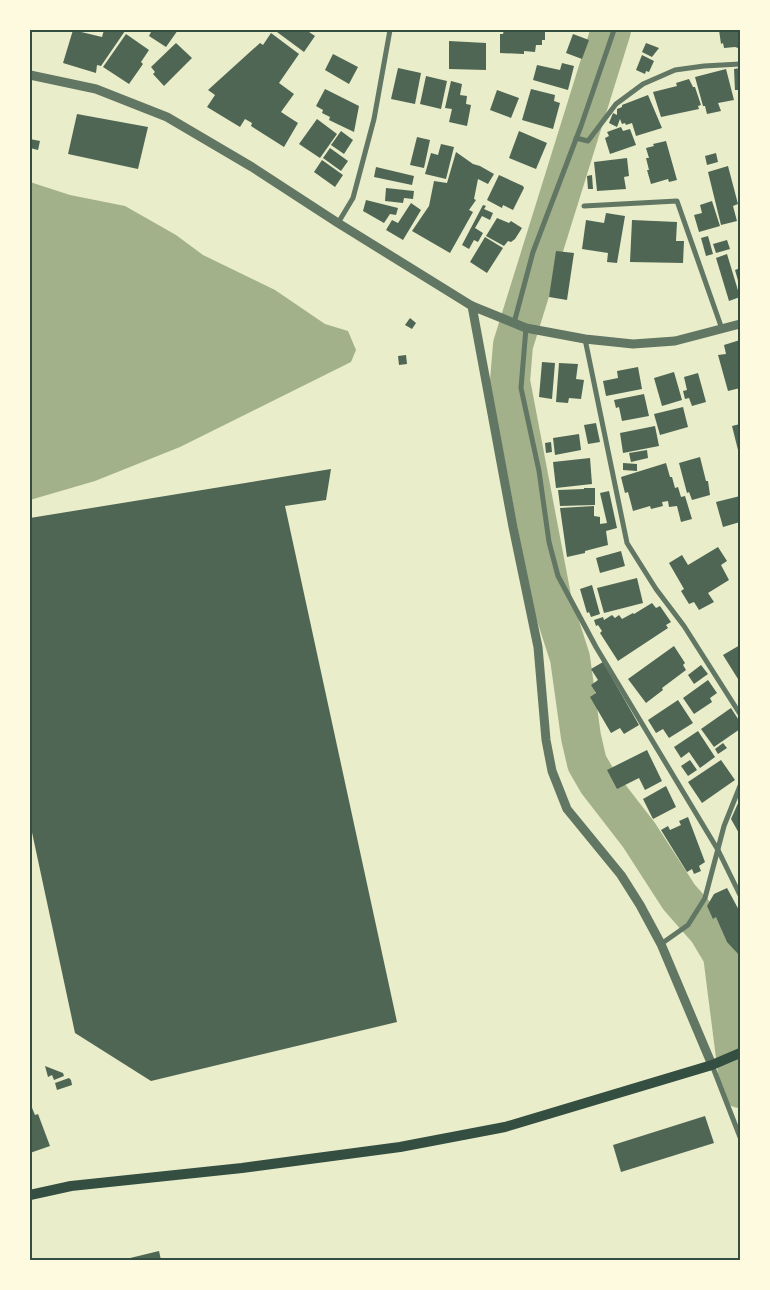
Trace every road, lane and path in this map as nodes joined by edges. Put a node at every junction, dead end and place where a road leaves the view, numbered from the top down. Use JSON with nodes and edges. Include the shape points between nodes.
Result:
{"nodes":[{"id":1,"x":390,"y":30,"type":"edge"},
{"id":2,"x":614,"y":30,"type":"edge"},
{"id":3,"x":740,"y":64,"type":"edge"},
{"id":4,"x":30,"y":75,"type":"edge"},
{"id":5,"x":576,"y":138,"type":"junction"},
{"id":6,"x":584,"y":206,"type":"dead end"},
{"id":7,"x":338,"y":223,"type":"junction"},
{"id":8,"x":472,"y":306,"type":"junction"},
{"id":9,"x":514,"y":323,"type":"junction"},
{"id":10,"x":740,"y":324,"type":"edge"},
{"id":11,"x":526,"y":328,"type":"junction"},
{"id":12,"x":722,"y":330,"type":"junction"},
{"id":13,"x":585,"y":339,"type":"junction"},
{"id":14,"x":740,"y":714,"type":"edge"},
{"id":15,"x":740,"y":786,"type":"edge"},
{"id":16,"x":718,"y":850,"type":"junction"},
{"id":17,"x":740,"y":894,"type":"edge"},
{"id":18,"x":661,"y":944,"type":"junction"},
{"id":19,"x":740,"y":1053,"type":"edge"},
{"id":20,"x":712,"y":1065,"type":"junction"},
{"id":21,"x":740,"y":1138,"type":"edge"},
{"id":22,"x":30,"y":1195,"type":"edge"}],
"edges":[{"from":1,"to":7,"type":"street","via":[[374,119],[356,189]]},
{"from":2,"to":5,"type":"street"},
{"from":3,"to":5,"type":"street","via":[[675,70],[642,84],[616,104],[588,141]]},
{"from":4,"to":7,"type":"street","via":[[96,89],[166,117],[252,167]]},
{"from":5,"to":9,"type":"street","via":[[533,252]]},
{"from":6,"to":12,"type":"street","via":[[677,201]]},
{"from":7,"to":8,"type":"street"},
{"from":8,"to":9,"type":"street"},
{"from":8,"to":18,"type":"street","via":[[538,648],[552,771],[567,809],[621,875]]},
{"from":9,"to":11,"type":"street"},
{"from":10,"to":12,"type":"street"},
{"from":11,"to":13,"type":"street"},
{"from":11,"to":16,"type":"street","via":[[521,388],[558,576],[596,648]]},
{"from":12,"to":13,"type":"street","via":[[675,341],[633,344]]},
{"from":13,"to":14,"type":"street","via":[[627,544]]},
{"from":15,"to":16,"type":"street"},
{"from":16,"to":17,"type":"street"},
{"from":16,"to":18,"type":"street","via":[[705,898],[688,925]]},
{"from":18,"to":20,"type":"street"},
{"from":19,"to":20,"type":"main road"},
{"from":20,"to":21,"type":"street"},
{"from":20,"to":22,"type":"main road","via":[[505,1127],[400,1147],[71,1186]]}]}
